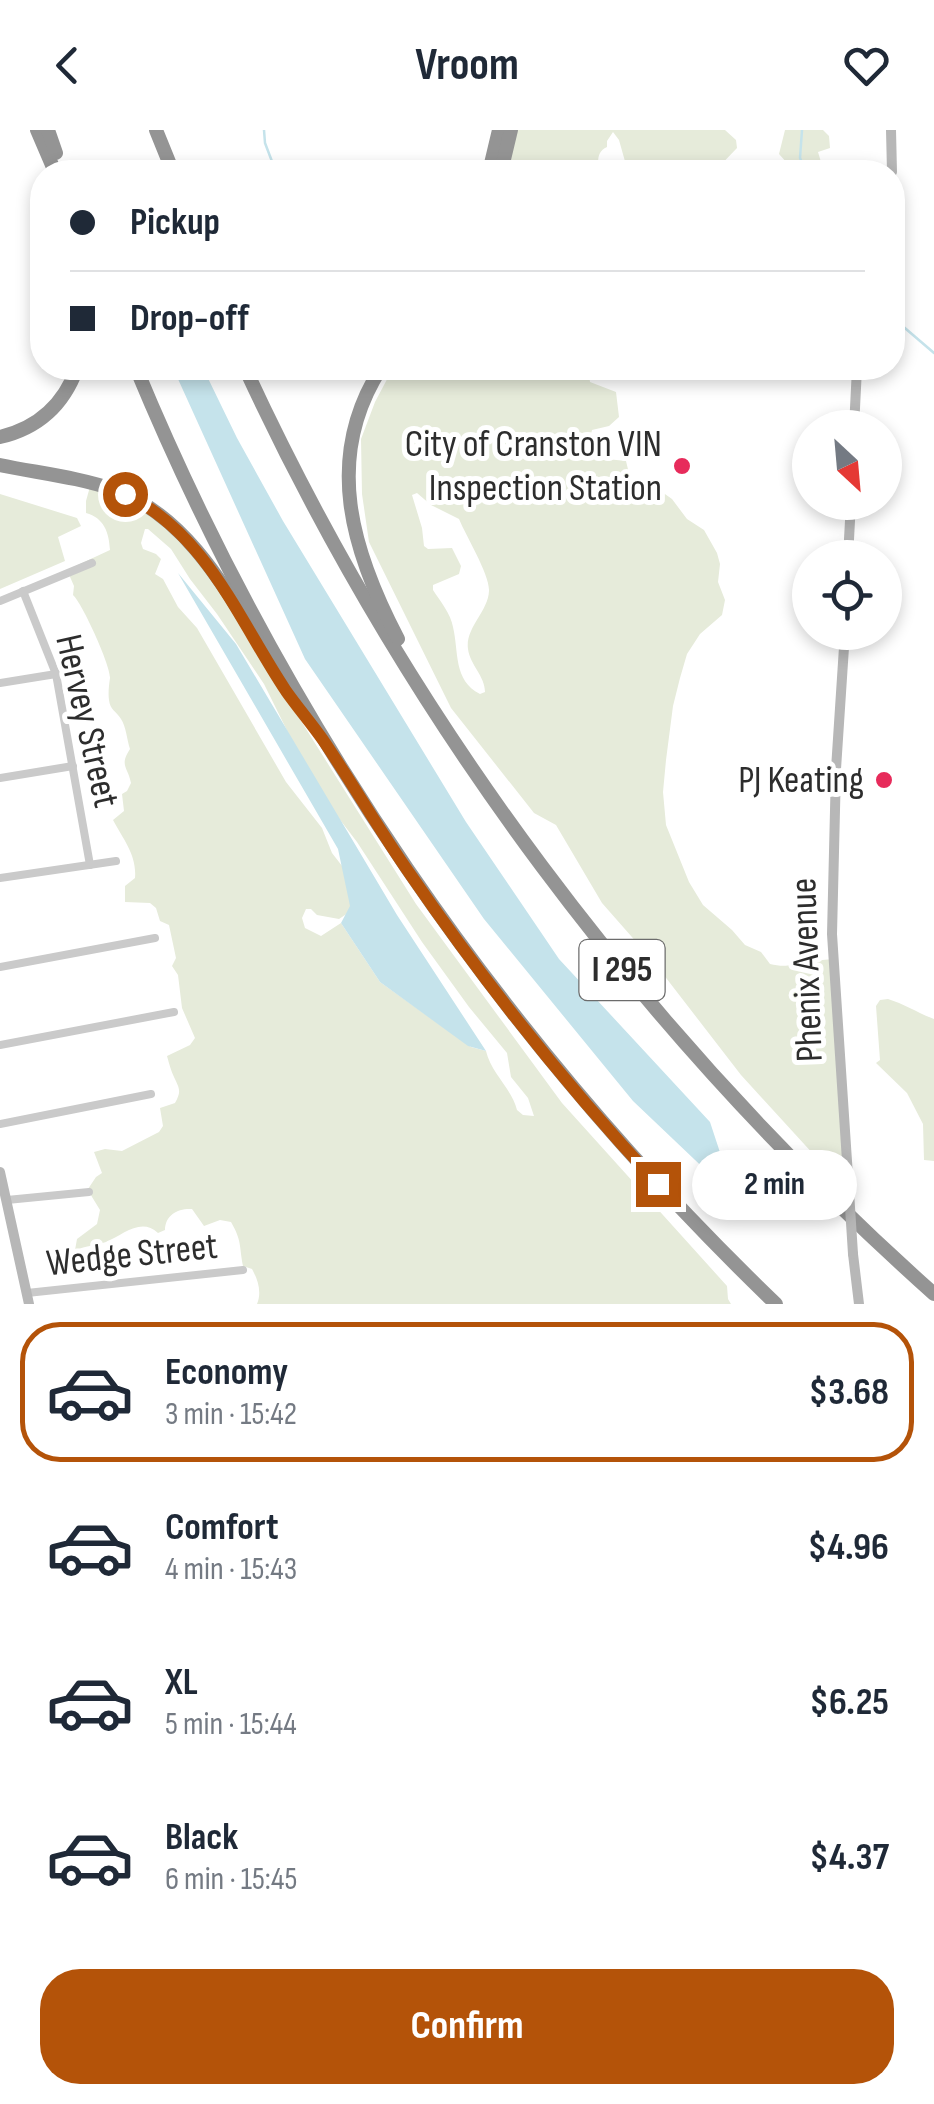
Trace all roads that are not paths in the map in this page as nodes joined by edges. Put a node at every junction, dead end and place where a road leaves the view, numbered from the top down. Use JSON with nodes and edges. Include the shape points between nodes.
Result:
{"nodes":[{"id":1,"x":38,"y":130,"type":"edge"},
{"id":2,"x":48,"y":130,"type":"edge"},
{"id":3,"x":152,"y":130,"type":"edge"},
{"id":4,"x":499,"y":130,"type":"edge"},
{"id":5,"x":511,"y":130,"type":"edge"},
{"id":6,"x":891,"y":130,"type":"edge"},
{"id":7,"x":49,"y":160,"type":"edge"},
{"id":8,"x":59,"y":160,"type":"edge"},
{"id":9,"x":161,"y":160,"type":"edge"},
{"id":10,"x":167,"y":160,"type":"edge"},
{"id":11,"x":492,"y":160,"type":"edge"},
{"id":12,"x":505,"y":160,"type":"edge"},
{"id":13,"x":892,"y":160,"type":"edge"},
{"id":14,"x":72,"y":380,"type":"edge"},
{"id":15,"x":142,"y":380,"type":"edge"},
{"id":16,"x":250,"y":380,"type":"edge"},
{"id":17,"x":374,"y":380,"type":"edge"},
{"id":18,"x":856,"y":380,"type":"edge"},
{"id":19,"x":855,"y":410,"type":"edge"},
{"id":20,"x":0,"y":437,"type":"edge"},
{"id":21,"x":0,"y":465,"type":"edge"},
{"id":22,"x":92,"y":563,"type":"dead end"},
{"id":23,"x":23,"y":591,"type":"junction"},
{"id":24,"x":0,"y":600,"type":"edge"},
{"id":25,"x":843,"y":650,"type":"edge"},
{"id":26,"x":56,"y":674,"type":"junction"},
{"id":27,"x":0,"y":683,"type":"edge"},
{"id":28,"x":442,"y":724,"type":"junction"},
{"id":29,"x":324,"y":741,"type":"junction"},
{"id":30,"x":73,"y":766,"type":"junction"},
{"id":31,"x":0,"y":778,"type":"edge"},
{"id":32,"x":116,"y":861,"type":"dead end"},
{"id":33,"x":90,"y":865,"type":"junction"},
{"id":34,"x":0,"y":878,"type":"edge"},
{"id":35,"x":155,"y":938,"type":"dead end"},
{"id":36,"x":0,"y":967,"type":"edge"},
{"id":37,"x":174,"y":1012,"type":"dead end"},
{"id":38,"x":0,"y":1046,"type":"edge"},
{"id":39,"x":151,"y":1094,"type":"dead end"},
{"id":40,"x":0,"y":1124,"type":"edge"},
{"id":41,"x":0,"y":1172,"type":"edge"},
{"id":42,"x":89,"y":1192,"type":"dead end"},
{"id":43,"x":6,"y":1200,"type":"junction"},
{"id":44,"x":243,"y":1270,"type":"dead end"},
{"id":45,"x":934,"y":1294,"type":"edge"},
{"id":46,"x":28,"y":1299,"type":"edge"},
{"id":47,"x":776,"y":1304,"type":"edge"},
{"id":48,"x":859,"y":1304,"type":"edge"}],
"edges":[{"from":1,"to":7,"type":"highway"},
{"from":2,"to":8,"type":"highway"},
{"from":3,"to":9,"type":"highway"},
{"from":3,"to":10,"type":"highway"},
{"from":4,"to":11,"type":"highway"},
{"from":5,"to":12,"type":"highway"},
{"from":6,"to":13,"type":"main road"},
{"from":14,"to":20,"type":"highway","via":[[53,409],[24,430]]},
{"from":15,"to":29,"type":"highway","via":[[220,551]]},
{"from":16,"to":28,"type":"highway","number":"I 295","via":[[339,554]]},
{"from":17,"to":28,"type":"highway","via":[[354,428],[350,506],[379,600]]},
{"from":18,"to":19,"type":"main road"},
{"from":21,"to":29,"type":"highway","via":[[113,489],[167,519],[209,567]]},
{"from":22,"to":23,"type":"street"},
{"from":23,"to":24,"type":"street"},
{"from":23,"to":26,"type":"street","name":"Hervey Street"},
{"from":25,"to":48,"type":"main road","name":"Phenix Avenue","bridge":true,"via":[[832,934]]},
{"from":26,"to":27,"type":"street"},
{"from":26,"to":30,"type":"street","name":"Hervey Street"},
{"from":28,"to":45,"type":"highway","number":"I 295","via":[[565,899],[662,1018],[807,1174]]},
{"from":29,"to":47,"type":"highway","via":[[518,1022],[636,1161]]},
{"from":30,"to":31,"type":"street"},
{"from":30,"to":33,"type":"street","name":"Hervey Street"},
{"from":32,"to":33,"type":"street"},
{"from":33,"to":34,"type":"street"},
{"from":35,"to":36,"type":"street"},
{"from":37,"to":38,"type":"street"},
{"from":39,"to":40,"type":"street"},
{"from":41,"to":43,"type":"main road"},
{"from":42,"to":43,"type":"street"},
{"from":43,"to":46,"type":"main road"},
{"from":44,"to":46,"type":"street","name":"Wedge Street"}]}
